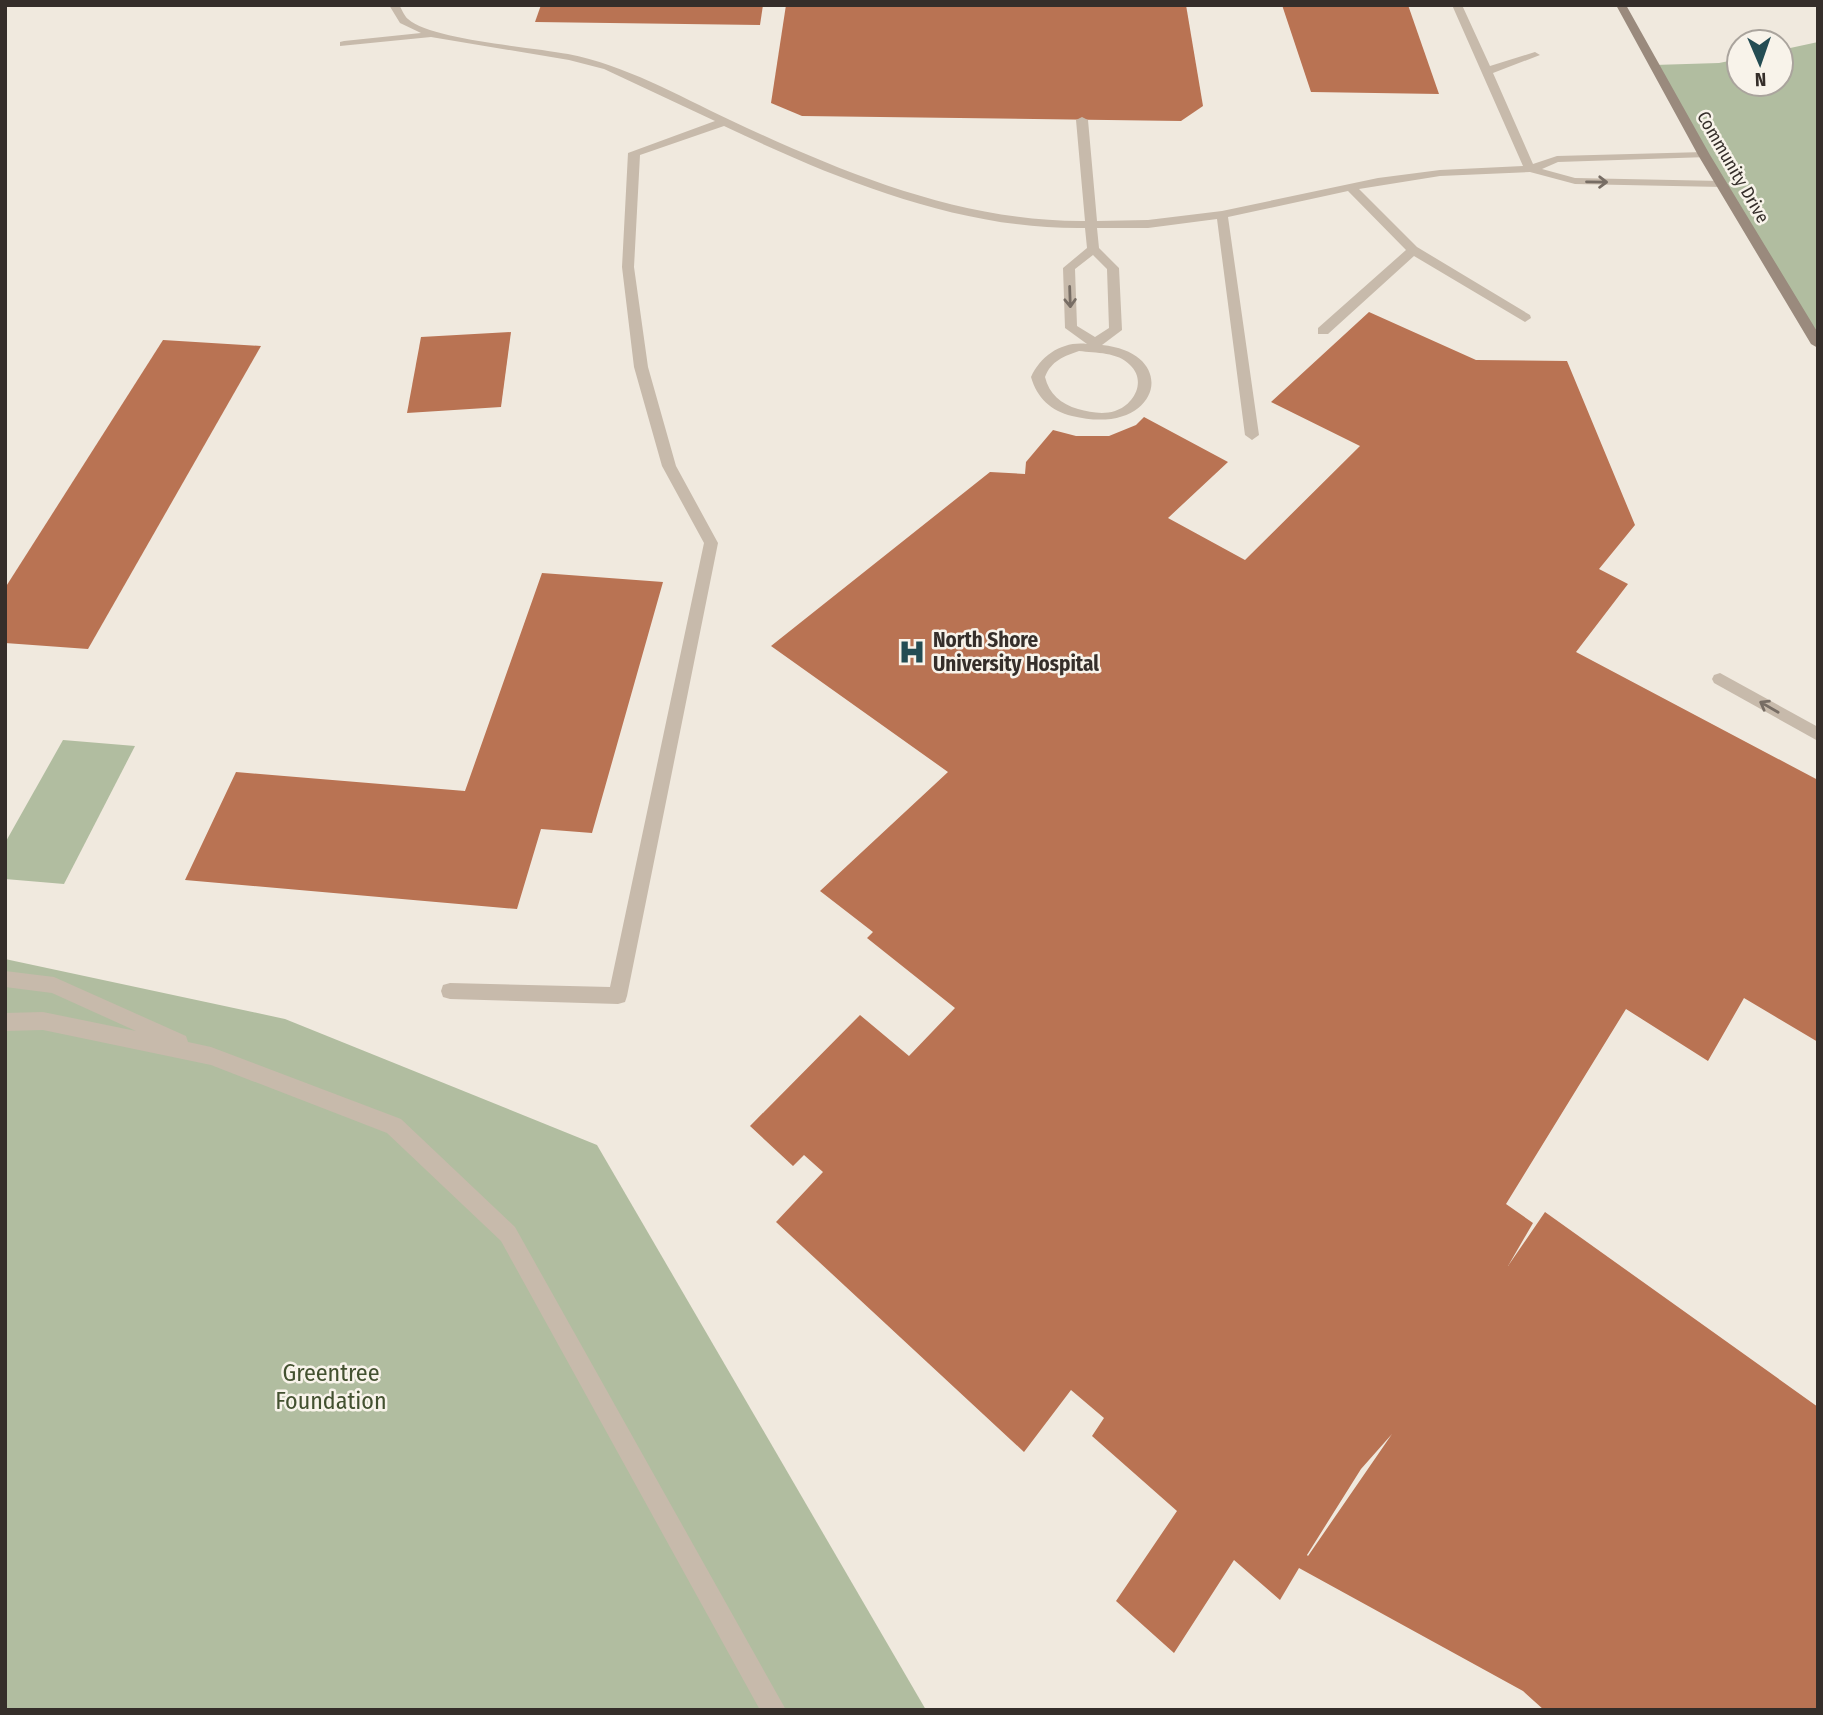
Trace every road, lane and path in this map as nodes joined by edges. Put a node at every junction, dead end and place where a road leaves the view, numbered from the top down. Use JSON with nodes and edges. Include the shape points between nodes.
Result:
{"nodes":[{"id":1,"x":394,"y":5,"type":"edge"},
{"id":2,"x":1457,"y":5,"type":"edge"},
{"id":3,"x":1621,"y":5,"type":"edge"},
{"id":4,"x":432,"y":34,"type":"junction"},
{"id":5,"x":344,"y":44,"type":"dead end"},
{"id":6,"x":1535,"y":55,"type":"dead end"},
{"id":7,"x":1486,"y":71,"type":"junction"},
{"id":8,"x":1082,"y":120,"type":"dead end"},
{"id":9,"x":724,"y":122,"type":"junction"},
{"id":10,"x":1704,"y":155,"type":"junction"},
{"id":11,"x":1530,"y":169,"type":"junction"},
{"id":12,"x":1722,"y":184,"type":"junction"},
{"id":13,"x":1351,"y":187,"type":"junction"},
{"id":14,"x":1222,"y":215,"type":"junction"},
{"id":15,"x":1090,"y":227,"type":"junction"},
{"id":16,"x":1093,"y":249,"type":"junction"},
{"id":17,"x":1413,"y":250,"type":"junction"},
{"id":18,"x":1525,"y":318,"type":"dead end"},
{"id":19,"x":1324,"y":331,"type":"dead end"},
{"id":20,"x":1818,"y":344,"type":"edge"},
{"id":21,"x":1095,"y":345,"type":"junction"},
{"id":22,"x":1252,"y":435,"type":"dead end"},
{"id":23,"x":1720,"y":678,"type":"dead end"},
{"id":24,"x":1818,"y":735,"type":"edge"},
{"id":25,"x":5,"y":979,"type":"edge"},
{"id":26,"x":450,"y":991,"type":"dead end"},
{"id":27,"x":5,"y":1022,"type":"edge"},
{"id":28,"x":211,"y":1056,"type":"junction"},
{"id":29,"x":774,"y":1710,"type":"edge"}],
"edges":[{"from":1,"to":4,"type":"lane","via":[[404,21]]},
{"from":2,"to":7,"type":"lane"},
{"from":3,"to":10,"type":"main road","name":"Community Drive"},
{"from":4,"to":5,"type":"lane"},
{"from":4,"to":9,"type":"lane","via":[[608,67]]},
{"from":6,"to":7,"type":"lane"},
{"from":7,"to":11,"type":"lane"},
{"from":8,"to":15,"type":"lane"},
{"from":9,"to":15,"type":"lane","via":[[853,179],[972,213]]},
{"from":9,"to":26,"type":"lane","via":[[634,153],[628,267],[641,367],[669,466],[711,542],[618,996]]},
{"from":10,"to":11,"type":"lane","via":[[1557,159]]},
{"from":10,"to":12,"type":"main road","name":"Community Drive"},
{"from":11,"to":12,"type":"lane","one_way":true,"via":[[1575,181]]},
{"from":11,"to":13,"type":"lane","via":[[1440,173]]},
{"from":12,"to":20,"type":"main road","name":"Community Drive"},
{"from":13,"to":14,"type":"lane"},
{"from":13,"to":17,"type":"lane"},
{"from":14,"to":15,"type":"lane"},
{"from":14,"to":22,"type":"lane"},
{"from":15,"to":16,"type":"lane"},
{"from":16,"to":21,"type":"lane","via":[[1113,268],[1116,330]]},
{"from":16,"to":21,"type":"lane","one_way":true,"via":[[1069,268],[1071,328]]},
{"from":17,"to":18,"type":"lane"},
{"from":17,"to":19,"type":"lane"},
{"from":21,"to":21,"type":"lane","via":[[1051,357],[1038,377],[1040,388],[1047,398],[1074,414],[1093,417],[1128,410],[1147,390],[1147,378],[1129,357]]},
{"from":24,"to":23,"type":"lane","one_way":true},
{"from":25,"to":28,"type":"lane","via":[[54,985]]},
{"from":27,"to":28,"type":"lane","via":[[43,1021]]},
{"from":28,"to":29,"type":"lane","via":[[394,1126],[508,1234]]}]}
